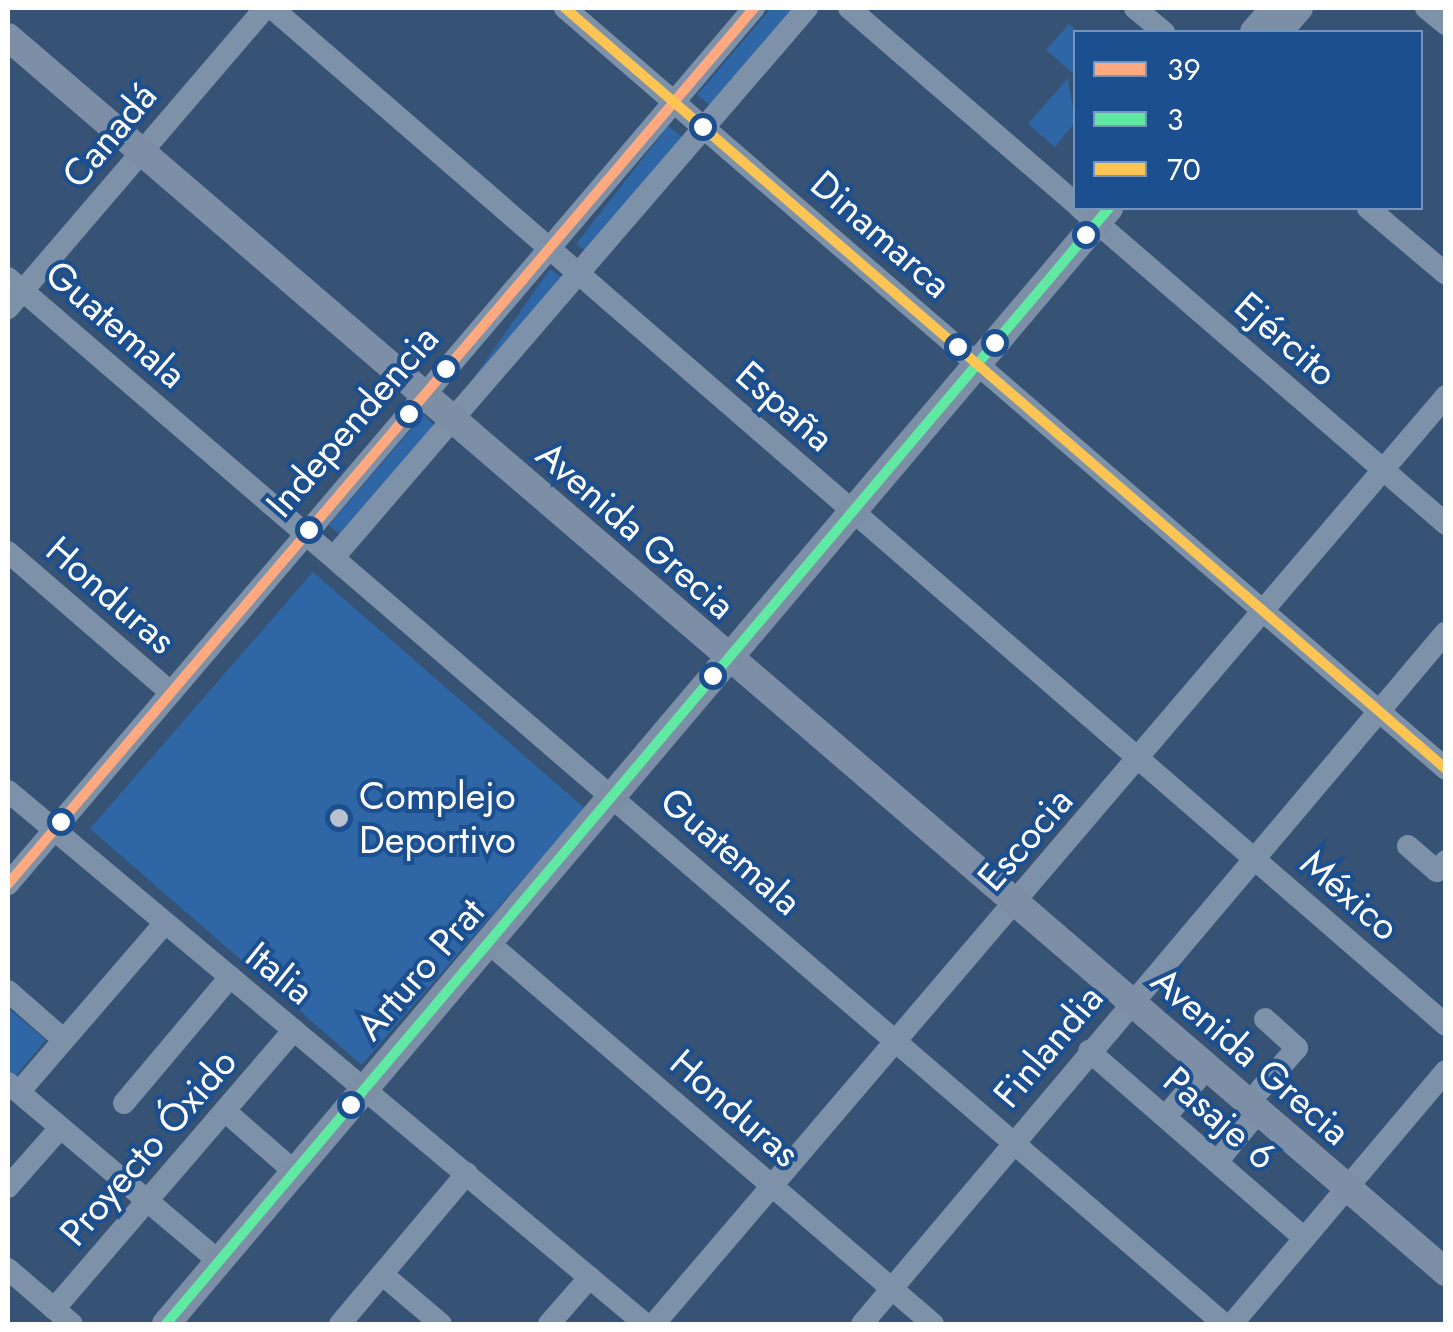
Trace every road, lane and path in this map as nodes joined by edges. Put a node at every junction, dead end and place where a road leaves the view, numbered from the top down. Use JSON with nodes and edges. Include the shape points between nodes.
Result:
{"nodes":[{"id":1,"x":268,"y":8,"type":"edge"},
{"id":2,"x":565,"y":8,"type":"edge"},
{"id":3,"x":754,"y":8,"type":"edge"},
{"id":4,"x":807,"y":8,"type":"edge"},
{"id":5,"x":849,"y":8,"type":"edge"},
{"id":6,"x":1135,"y":8,"type":"edge"},
{"id":7,"x":1275,"y":8,"type":"edge"},
{"id":8,"x":1299,"y":8,"type":"edge"},
{"id":9,"x":1426,"y":8,"type":"edge"},
{"id":10,"x":8,"y":16,"type":"edge"},
{"id":11,"x":1446,"y":24,"type":"edge"},
{"id":12,"x":1162,"y":30,"type":"edge"},
{"id":13,"x":1256,"y":30,"type":"edge"},
{"id":14,"x":1280,"y":30,"type":"edge"},
{"id":15,"x":8,"y":37,"type":"edge"},
{"id":16,"x":673,"y":101,"type":"junction"},
{"id":17,"x":704,"y":127,"type":"junction"},
{"id":18,"x":146,"y":145,"type":"junction"},
{"id":19,"x":1073,"y":196,"type":"edge"},
{"id":20,"x":1370,"y":210,"type":"edge"},
{"id":21,"x":1094,"y":214,"type":"edge"},
{"id":22,"x":548,"y":246,"type":"junction"},
{"id":23,"x":578,"y":273,"type":"junction"},
{"id":24,"x":1446,"y":274,"type":"edge"},
{"id":25,"x":12,"y":292,"type":"edge"},
{"id":26,"x":982,"y":368,"type":"junction"},
{"id":27,"x":427,"y":388,"type":"junction"},
{"id":28,"x":1446,"y":396,"type":"edge"},
{"id":29,"x":458,"y":415,"type":"junction"},
{"id":30,"x":1383,"y":470,"type":"junction"},
{"id":31,"x":857,"y":515,"type":"junction"},
{"id":32,"x":1446,"y":524,"type":"edge"},
{"id":33,"x":304,"y":530,"type":"junction"},
{"id":34,"x":8,"y":552,"type":"edge"},
{"id":35,"x":334,"y":557,"type":"junction"},
{"id":36,"x":1264,"y":612,"type":"junction"},
{"id":37,"x":1446,"y":632,"type":"edge"},
{"id":38,"x":738,"y":651,"type":"junction"},
{"id":39,"x":168,"y":692,"type":"junction"},
{"id":40,"x":1378,"y":710,"type":"junction"},
{"id":41,"x":1140,"y":760,"type":"junction"},
{"id":42,"x":1446,"y":769,"type":"edge"},
{"id":43,"x":8,"y":791,"type":"edge"},
{"id":44,"x":615,"y":796,"type":"junction"},
{"id":45,"x":54,"y":830,"type":"junction"},
{"id":46,"x":1408,"y":846,"type":"dead end"},
{"id":47,"x":1253,"y":858,"type":"junction"},
{"id":48,"x":1446,"y":860,"type":"edge"},
{"id":49,"x":8,"y":884,"type":"edge"},
{"id":50,"x":1021,"y":897,"type":"junction"},
{"id":51,"x":165,"y":923,"type":"junction"},
{"id":52,"x":491,"y":945,"type":"junction"},
{"id":53,"x":230,"y":978,"type":"junction"},
{"id":54,"x":8,"y":991,"type":"edge"},
{"id":55,"x":1136,"y":996,"type":"junction"},
{"id":56,"x":1265,"y":1019,"type":"dead end"},
{"id":57,"x":1446,"y":1025,"type":"edge"},
{"id":58,"x":294,"y":1030,"type":"junction"},
{"id":59,"x":64,"y":1040,"type":"junction"},
{"id":60,"x":897,"y":1041,"type":"junction"},
{"id":61,"x":1090,"y":1052,"type":"junction"},
{"id":62,"x":1208,"y":1068,"type":"junction"},
{"id":63,"x":1446,"y":1071,"type":"edge"},
{"id":64,"x":13,"y":1088,"type":"edge"},
{"id":65,"x":366,"y":1089,"type":"junction"},
{"id":66,"x":1259,"y":1101,"type":"junction"},
{"id":67,"x":124,"y":1103,"type":"dead end"},
{"id":68,"x":225,"y":1112,"type":"junction"},
{"id":69,"x":1166,"y":1118,"type":"junction"},
{"id":70,"x":60,"y":1128,"type":"junction"},
{"id":71,"x":1014,"y":1142,"type":"junction"},
{"id":72,"x":1216,"y":1162,"type":"junction"},
{"id":73,"x":295,"y":1172,"type":"junction"},
{"id":74,"x":467,"y":1173,"type":"junction"},
{"id":75,"x":1352,"y":1181,"type":"junction"},
{"id":76,"x":772,"y":1186,"type":"junction"},
{"id":77,"x":8,"y":1187,"type":"edge"},
{"id":78,"x":148,"y":1201,"type":"junction"},
{"id":79,"x":1304,"y":1238,"type":"junction"},
{"id":80,"x":1446,"y":1249,"type":"edge"},
{"id":81,"x":220,"y":1262,"type":"junction"},
{"id":82,"x":8,"y":1269,"type":"edge"},
{"id":83,"x":1446,"y":1272,"type":"edge"},
{"id":84,"x":382,"y":1274,"type":"junction"},
{"id":85,"x":590,"y":1277,"type":"junction"},
{"id":86,"x":892,"y":1289,"type":"junction"},
{"id":87,"x":63,"y":1317,"type":"edge"},
{"id":88,"x":166,"y":1324,"type":"edge"},
{"id":89,"x":340,"y":1324,"type":"edge"},
{"id":90,"x":441,"y":1324,"type":"edge"},
{"id":91,"x":549,"y":1324,"type":"edge"},
{"id":92,"x":645,"y":1324,"type":"edge"},
{"id":93,"x":654,"y":1324,"type":"edge"},
{"id":94,"x":862,"y":1324,"type":"edge"},
{"id":95,"x":933,"y":1324,"type":"edge"},
{"id":96,"x":1224,"y":1324,"type":"edge"},
{"id":97,"x":1232,"y":1324,"type":"edge"}],
"edges":[{"from":1,"to":18,"type":"street","name":"Canadá"},
{"from":1,"to":22,"type":"street","name":"España"},
{"from":2,"to":16,"type":"street","name":"Dinamarca"},
{"from":3,"to":16,"type":"street","name":"Independencia"},
{"from":4,"to":17,"type":"street","name":"Independencia"},
{"from":5,"to":19,"type":"street","name":"Ejército"},
{"from":6,"to":12,"type":"street"},
{"from":7,"to":13,"type":"main road"},
{"from":8,"to":14,"type":"main road"},
{"from":9,"to":11,"type":"street"},
{"from":10,"to":18,"type":"main road","name":"Avenida Grecia"},
{"from":15,"to":18,"type":"main road","name":"Avenida Grecia"},
{"from":16,"to":17,"type":"street","name":"Dinamarca"},
{"from":16,"to":22,"type":"street","name":"Independencia"},
{"from":17,"to":23,"type":"street","name":"Independencia"},
{"from":17,"to":26,"type":"street","name":"Dinamarca"},
{"from":18,"to":25,"type":"street","name":"Canadá"},
{"from":18,"to":27,"type":"main road","name":"Avenida Grecia"},
{"from":20,"to":24,"type":"street"},
{"from":21,"to":26,"type":"main road","name":"Arturo Prat"},
{"from":21,"to":30,"type":"street","name":"Ejército"},
{"from":22,"to":23,"type":"street","name":"España"},
{"from":22,"to":27,"type":"street","name":"Independencia"},
{"from":23,"to":29,"type":"street","name":"Independencia"},
{"from":23,"to":31,"type":"street","name":"España"},
{"from":25,"to":33,"type":"street","name":"Guatemala"},
{"from":26,"to":31,"type":"main road","name":"Arturo Prat"},
{"from":26,"to":36,"type":"street","name":"Dinamarca"},
{"from":27,"to":29,"type":"main road","name":"Avenida Grecia"},
{"from":27,"to":33,"type":"street","name":"Independencia"},
{"from":28,"to":30,"type":"street","name":"Escocia"},
{"from":29,"to":35,"type":"street","name":"Independencia"},
{"from":29,"to":38,"type":"main road","name":"Avenida Grecia"},
{"from":30,"to":32,"type":"street","name":"Ejército"},
{"from":30,"to":36,"type":"street","name":"Escocia"},
{"from":31,"to":38,"type":"main road","name":"Arturo Prat"},
{"from":31,"to":41,"type":"street","name":"España"},
{"from":33,"to":35,"type":"street","name":"Guatemala"},
{"from":33,"to":39,"type":"street","name":"Independencia"},
{"from":34,"to":39,"type":"street","name":"Honduras"},
{"from":35,"to":44,"type":"street","name":"Guatemala"},
{"from":36,"to":40,"type":"street","name":"Dinamarca"},
{"from":36,"to":41,"type":"street","name":"Escocia"},
{"from":37,"to":40,"type":"street","name":"Finlandia"},
{"from":38,"to":44,"type":"main road","name":"Arturo Prat"},
{"from":38,"to":50,"type":"main road","name":"Avenida Grecia"},
{"from":39,"to":45,"type":"street","name":"Independencia"},
{"from":40,"to":42,"type":"street","name":"Dinamarca"},
{"from":40,"to":47,"type":"street","name":"Finlandia"},
{"from":41,"to":47,"type":"street","name":"España"},
{"from":41,"to":50,"type":"street","name":"Escocia"},
{"from":43,"to":45,"type":"street","name":"Italia"},
{"from":44,"to":52,"type":"main road","name":"Arturo Prat"},
{"from":44,"to":60,"type":"street","name":"Guatemala"},
{"from":45,"to":49,"type":"street","name":"Independencia"},
{"from":45,"to":51,"type":"street","name":"Italia"},
{"from":46,"to":48,"type":"street","via":[[1436,871]]},
{"from":47,"to":55,"type":"street","name":"Finlandia"},
{"from":47,"to":57,"type":"street","name":"México"},
{"from":50,"to":55,"type":"main road","name":"Avenida Grecia"},
{"from":50,"to":60,"type":"street","name":"Escocia"},
{"from":51,"to":53,"type":"street","name":"Italia"},
{"from":51,"to":59,"type":"street"},
{"from":52,"to":65,"type":"main road","name":"Arturo Prat"},
{"from":52,"to":76,"type":"street","name":"Honduras"},
{"from":53,"to":58,"type":"street","name":"Italia"},
{"from":53,"to":67,"type":"street"},
{"from":54,"to":59,"type":"street"},
{"from":55,"to":61,"type":"street","name":"Finlandia"},
{"from":55,"to":62,"type":"main road","name":"Avenida Grecia"},
{"from":55,"to":66,"type":"main road","name":"Avenida Grecia"},
{"from":56,"to":66,"type":"street","via":[[1297,1048]]},
{"from":58,"to":65,"type":"street","name":"Italia"},
{"from":58,"to":68,"type":"street","name":"Proyecto Óxido"},
{"from":59,"to":64,"type":"street"},
{"from":60,"to":71,"type":"street","name":"Guatemala"},
{"from":60,"to":76,"type":"street","name":"Escocia"},
{"from":61,"to":69,"type":"street","name":"Pasaje 6"},
{"from":61,"to":71,"type":"street","name":"Finlandia"},
{"from":62,"to":66,"type":"main road","name":"Avenida Grecia"},
{"from":62,"to":69,"type":"street"},
{"from":63,"to":75,"type":"street"},
{"from":64,"to":70,"type":"street"},
{"from":65,"to":73,"type":"main road","name":"Arturo Prat"},
{"from":65,"to":74,"type":"street","name":"Italia"},
{"from":66,"to":72,"type":"street"},
{"from":66,"to":75,"type":"main road","name":"Avenida Grecia"},
{"from":68,"to":73,"type":"street"},
{"from":68,"to":78,"type":"street","name":"Proyecto Óxido"},
{"from":69,"to":72,"type":"street","name":"Pasaje 6"},
{"from":70,"to":77,"type":"street"},
{"from":70,"to":78,"type":"street"},
{"from":71,"to":86,"type":"street","name":"Finlandia"},
{"from":71,"to":96,"type":"street","name":"Guatemala"},
{"from":72,"to":79,"type":"street","name":"Pasaje 6"},
{"from":73,"to":81,"type":"main road","name":"Arturo Prat"},
{"from":74,"to":84,"type":"street"},
{"from":74,"to":85,"type":"street","name":"Italia"},
{"from":75,"to":79,"type":"street"},
{"from":75,"to":80,"type":"main road","name":"Avenida Grecia"},
{"from":75,"to":83,"type":"main road","name":"Avenida Grecia"},
{"from":76,"to":86,"type":"street","name":"Honduras"},
{"from":76,"to":93,"type":"street","name":"Escocia"},
{"from":78,"to":81,"type":"street"},
{"from":78,"to":87,"type":"street","name":"Proyecto Óxido"},
{"from":79,"to":97,"type":"street"},
{"from":81,"to":88,"type":"main road","name":"Arturo Prat"},
{"from":82,"to":87,"type":"street"},
{"from":84,"to":89,"type":"street"},
{"from":84,"to":90,"type":"street"},
{"from":85,"to":91,"type":"street"},
{"from":85,"to":92,"type":"street","name":"Italia"},
{"from":86,"to":94,"type":"street","name":"Finlandia"},
{"from":86,"to":95,"type":"street","name":"Honduras"}]}
